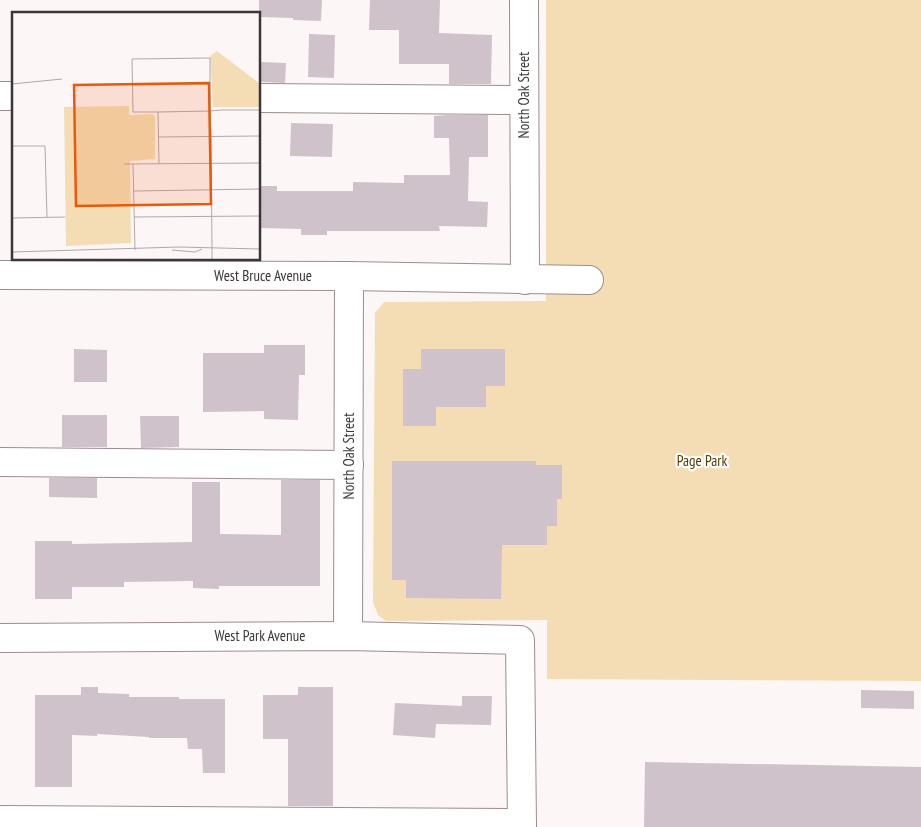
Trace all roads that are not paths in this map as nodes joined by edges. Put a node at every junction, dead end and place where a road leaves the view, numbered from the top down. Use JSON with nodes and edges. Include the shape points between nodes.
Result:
{"nodes":[{"id":1,"x":524,"y":0,"type":"edge"},
{"id":2,"x":260,"y":98,"type":"edge"},
{"id":3,"x":524,"y":100,"type":"junction"},
{"id":4,"x":0,"y":275,"type":"edge"},
{"id":5,"x":349,"y":276,"type":"junction"},
{"id":6,"x":525,"y":280,"type":"junction"},
{"id":7,"x":589,"y":280,"type":"dead end"},
{"id":8,"x":0,"y":462,"type":"edge"},
{"id":9,"x":349,"y":465,"type":"junction"},
{"id":10,"x":348,"y":636,"type":"junction"},
{"id":11,"x":0,"y":638,"type":"edge"},
{"id":12,"x":0,"y":820,"type":"edge"},
{"id":13,"x":522,"y":825,"type":"edge"}],
"edges":[{"from":1,"to":3,"type":"street","name":"North Oak Street"},
{"from":2,"to":3,"type":"street"},
{"from":3,"to":6,"type":"street","name":"North Oak Street"},
{"from":4,"to":5,"type":"street","name":"West Bruce Avenue"},
{"from":5,"to":6,"type":"street","name":"West Bruce Avenue"},
{"from":5,"to":9,"type":"street","name":"North Oak Street"},
{"from":6,"to":7,"type":"street","name":"West Bruce Avenue"},
{"from":8,"to":9,"type":"street"},
{"from":9,"to":10,"type":"street","name":"North Oak Street"},
{"from":10,"to":11,"type":"street","name":"West Park Avenue"},
{"from":10,"to":13,"type":"street","name":"West Park Avenue","via":[[520,640]]},
{"from":12,"to":13,"type":"street"}]}
